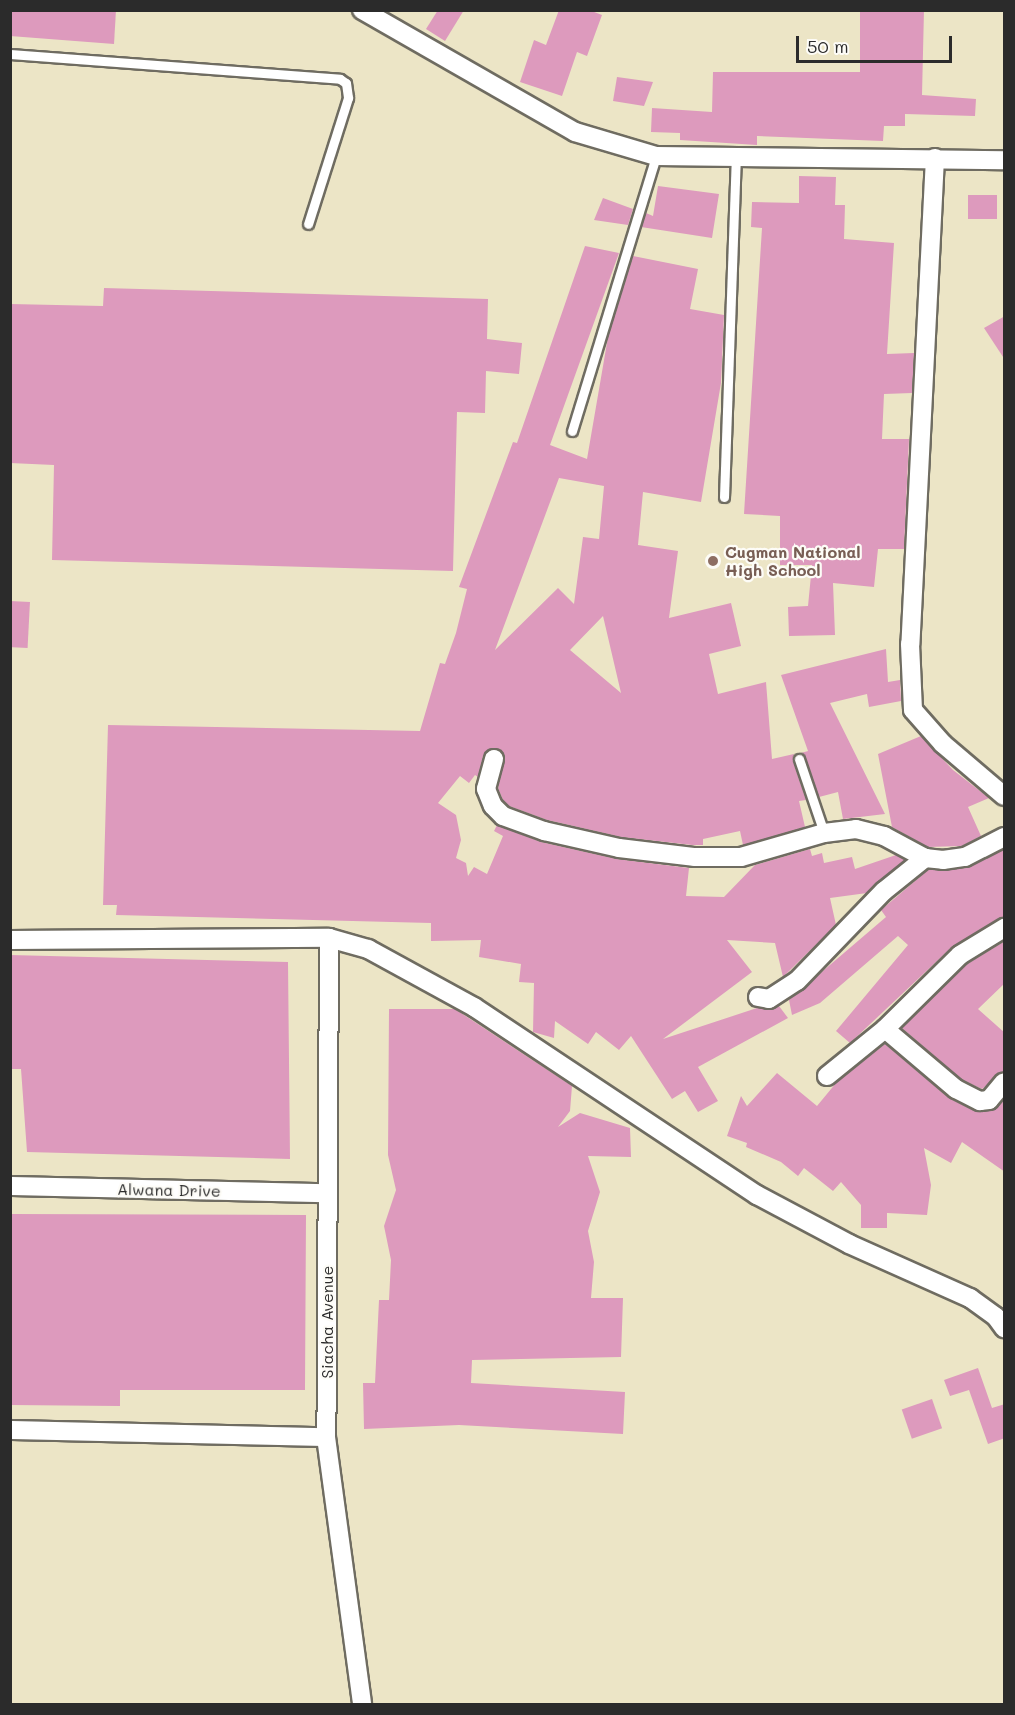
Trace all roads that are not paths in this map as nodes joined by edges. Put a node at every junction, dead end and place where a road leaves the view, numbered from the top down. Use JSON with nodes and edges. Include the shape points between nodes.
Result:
{"nodes":[{"id":1,"x":362,"y":10,"type":"edge"},
{"id":2,"x":10,"y":54,"type":"edge"},
{"id":3,"x":736,"y":155,"type":"junction"},
{"id":4,"x":656,"y":156,"type":"junction"},
{"id":5,"x":936,"y":158,"type":"junction"},
{"id":6,"x":1005,"y":160,"type":"edge"},
{"id":7,"x":308,"y":224,"type":"dead end"},
{"id":8,"x":572,"y":430,"type":"dead end"},
{"id":9,"x":724,"y":496,"type":"dead end"},
{"id":10,"x":494,"y":759,"type":"dead end"},
{"id":11,"x":799,"y":759,"type":"dead end"},
{"id":12,"x":1005,"y":796,"type":"edge"},
{"id":13,"x":824,"y":833,"type":"junction"},
{"id":14,"x":1005,"y":837,"type":"edge"},
{"id":15,"x":925,"y":858,"type":"junction"},
{"id":16,"x":1005,"y":928,"type":"edge"},
{"id":17,"x":330,"y":938,"type":"junction"},
{"id":18,"x":10,"y":940,"type":"edge"},
{"id":19,"x":758,"y":997,"type":"dead end"},
{"id":20,"x":885,"y":1029,"type":"junction"},
{"id":21,"x":827,"y":1076,"type":"dead end"},
{"id":22,"x":1005,"y":1082,"type":"edge"},
{"id":23,"x":10,"y":1186,"type":"edge"},
{"id":24,"x":328,"y":1193,"type":"junction"},
{"id":25,"x":1005,"y":1328,"type":"edge"},
{"id":26,"x":10,"y":1430,"type":"edge"},
{"id":27,"x":326,"y":1437,"type":"junction"},
{"id":28,"x":362,"y":1704,"type":"edge"}],
"edges":[{"from":1,"to":4,"type":"street","via":[[575,132]]},
{"from":2,"to":7,"type":"lane","via":[[340,79],[345,83],[348,98]]},
{"from":3,"to":4,"type":"street"},
{"from":3,"to":5,"type":"street"},
{"from":3,"to":9,"type":"lane"},
{"from":4,"to":8,"type":"lane"},
{"from":5,"to":6,"type":"street"},
{"from":5,"to":12,"type":"street","via":[[910,644],[914,710],[944,744]]},
{"from":10,"to":13,"type":"street","via":[[486,789],[493,806],[503,816],[592,844],[721,858],[741,857]]},
{"from":11,"to":13,"type":"lane"},
{"from":13,"to":15,"type":"street","via":[[869,831]]},
{"from":14,"to":15,"type":"street","via":[[964,857]]},
{"from":15,"to":19,"type":"street","via":[[884,891],[797,981],[769,999]]},
{"from":16,"to":20,"type":"street","via":[[960,955]]},
{"from":17,"to":18,"type":"street"},
{"from":17,"to":24,"type":"street","name":"Siacha Avenue"},
{"from":17,"to":25,"type":"street","via":[[368,949],[474,1007],[757,1195],[849,1244],[970,1299]]},
{"from":20,"to":21,"type":"street"},
{"from":20,"to":22,"type":"street","via":[[956,1089],[980,1101],[989,1100]]},
{"from":23,"to":24,"type":"street","name":"Alwana Drive"},
{"from":24,"to":27,"type":"street","name":"Siacha Avenue"},
{"from":26,"to":27,"type":"street"},
{"from":27,"to":28,"type":"street","name":"Siacha Avenue"}]}
